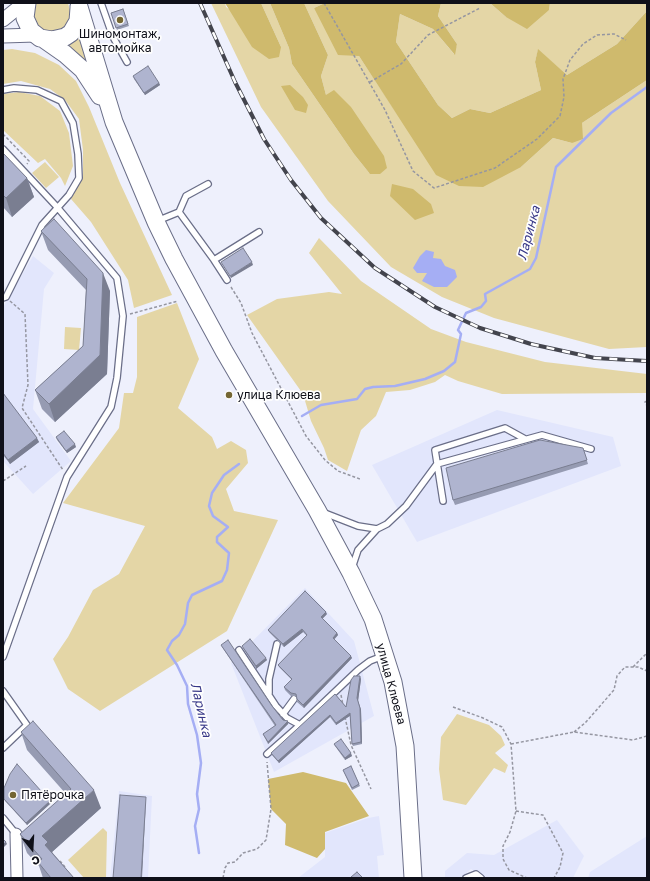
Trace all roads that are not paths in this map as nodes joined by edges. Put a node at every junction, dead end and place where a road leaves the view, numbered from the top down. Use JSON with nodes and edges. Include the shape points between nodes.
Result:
{"nodes":[{"id":1,"x":24,"y":3,"type":"edge"},
{"id":2,"x":27,"y":3,"type":"edge"},
{"id":3,"x":101,"y":3,"type":"edge"},
{"id":4,"x":79,"y":4,"type":"edge"},
{"id":5,"x":3,"y":20,"type":"edge"},
{"id":6,"x":3,"y":36,"type":"edge"},
{"id":7,"x":41,"y":38,"type":"junction"},
{"id":8,"x":127,"y":62,"type":"dead end"},
{"id":9,"x":3,"y":90,"type":"edge"},
{"id":10,"x":114,"y":122,"type":"junction"},
{"id":11,"x":3,"y":149,"type":"edge"},
{"id":12,"x":208,"y":184,"type":"dead end"},
{"id":13,"x":57,"y":207,"type":"junction"},
{"id":14,"x":179,"y":212,"type":"junction"},
{"id":15,"x":156,"y":222,"type":"junction"},
{"id":16,"x":259,"y":232,"type":"dead end"},
{"id":17,"x":214,"y":260,"type":"junction"},
{"id":18,"x":227,"y":280,"type":"road end"},
{"id":19,"x":4,"y":298,"type":"edge"},
{"id":20,"x":525,"y":439,"type":"junction"},
{"id":21,"x":591,"y":449,"type":"dead end"},
{"id":22,"x":437,"y":464,"type":"junction"},
{"id":23,"x":443,"y":501,"type":"dead end"},
{"id":24,"x":317,"y":510,"type":"junction"},
{"id":25,"x":377,"y":529,"type":"junction"},
{"id":26,"x":351,"y":573,"type":"junction"},
{"id":27,"x":277,"y":644,"type":"dead end"},
{"id":28,"x":238,"y":650,"type":"dead end"},
{"id":29,"x":3,"y":656,"type":"edge"},
{"id":30,"x":385,"y":656,"type":"junction"},
{"id":31,"x":3,"y":691,"type":"edge"},
{"id":32,"x":269,"y":695,"type":"junction"},
{"id":33,"x":294,"y":700,"type":"dead end"},
{"id":34,"x":283,"y":714,"type":"junction"},
{"id":35,"x":300,"y":725,"type":"junction"},
{"id":36,"x":3,"y":748,"type":"edge"},
{"id":37,"x":267,"y":754,"type":"road end"},
{"id":38,"x":3,"y":818,"type":"edge"},
{"id":39,"x":16,"y":834,"type":"joint"},
{"id":40,"x":17,"y":878,"type":"edge"},
{"id":41,"x":413,"y":878,"type":"edge"},
{"id":42,"x":466,"y":878,"type":"edge"},
{"id":43,"x":481,"y":878,"type":"edge"}],
"edges":[{"from":1,"to":5,"type":"street"},
{"from":2,"to":7,"type":"main road","via":[[27,25]]},
{"from":3,"to":8,"type":"lane","via":[[112,37]]},
{"from":4,"to":7,"type":"main road","via":[[78,21],[71,33],[59,40]]},
{"from":4,"to":10,"type":"main road","name":"улица Клюева"},
{"from":6,"to":7,"type":"street"},
{"from":7,"to":10,"type":"main road","name":"улица Клюева","via":[[83,70]]},
{"from":9,"to":13,"type":"lane","via":[[37,90],[61,100],[72,123],[78,154],[79,178],[69,195]]},
{"from":10,"to":15,"type":"main road","name":"улица Клюева"},
{"from":11,"to":13,"type":"lane"},
{"from":12,"to":14,"type":"lane","via":[[186,196]]},
{"from":13,"to":19,"type":"lane","via":[[42,225]]},
{"from":13,"to":29,"type":"lane","via":[[117,278],[123,316],[117,378],[111,407],[67,477]]},
{"from":14,"to":15,"type":"lane"},
{"from":14,"to":17,"type":"lane"},
{"from":15,"to":24,"type":"main road","name":"улица Клюева","via":[[224,351]]},
{"from":16,"to":17,"type":"lane"},
{"from":17,"to":18,"type":"lane"},
{"from":20,"to":21,"type":"lane","via":[[542,435]]},
{"from":20,"to":22,"type":"lane"},
{"from":20,"to":22,"type":"lane","via":[[505,428],[435,450]]},
{"from":22,"to":23,"type":"lane"},
{"from":22,"to":25,"type":"lane","via":[[406,506],[387,524]]},
{"from":24,"to":25,"type":"lane","via":[[338,516],[358,526]]},
{"from":24,"to":26,"type":"main road","name":"улица Клюева"},
{"from":25,"to":26,"type":"lane","via":[[358,550]]},
{"from":26,"to":30,"type":"main road","name":"улица Клюева","via":[[373,619]]},
{"from":27,"to":32,"type":"lane","via":[[269,679]]},
{"from":28,"to":32,"type":"lane"},
{"from":30,"to":35,"type":"lane","via":[[370,660]]},
{"from":30,"to":41,"type":"main road","name":"улица Клюева","via":[[400,712],[405,746]]},
{"from":31,"to":36,"type":"lane","via":[[27,725]]},
{"from":32,"to":34,"type":"lane"},
{"from":33,"to":34,"type":"lane"},
{"from":34,"to":35,"type":"lane"},
{"from":35,"to":37,"type":"lane"},
{"from":38,"to":39,"type":"lane"},
{"from":39,"to":40,"type":"street"},
{"from":42,"to":43,"type":"lane","via":[[476,874]]}]}
